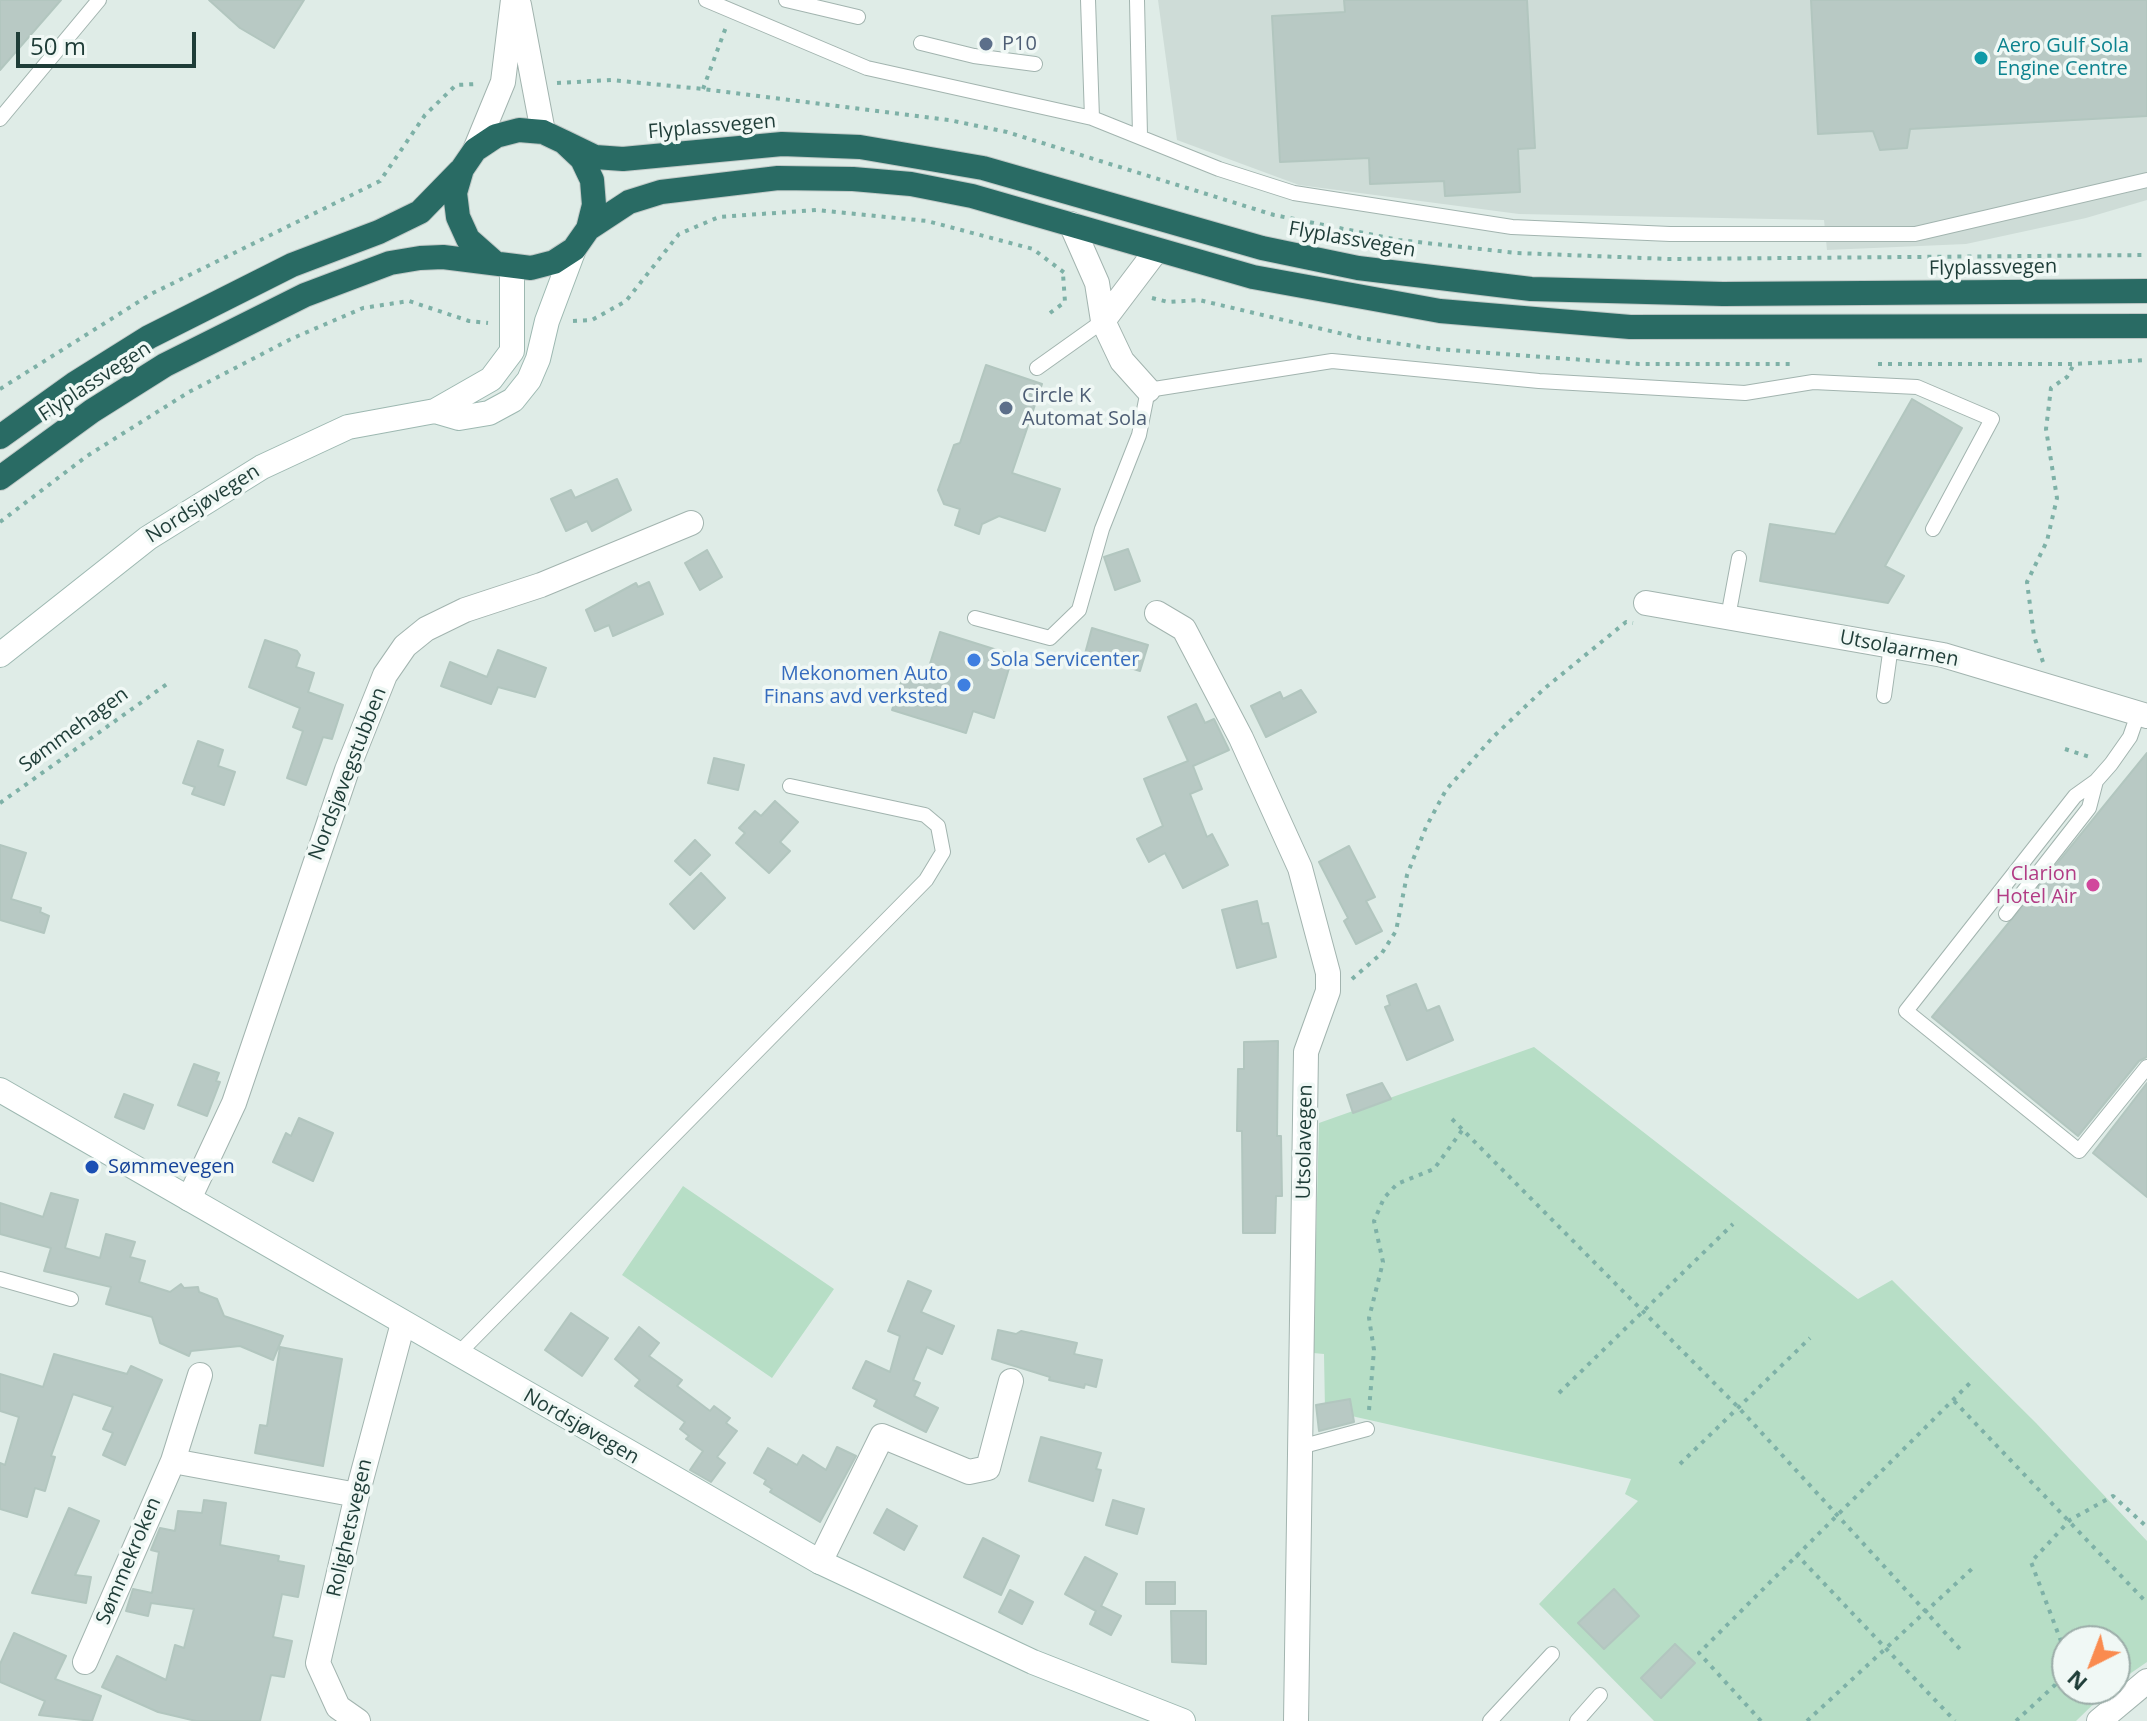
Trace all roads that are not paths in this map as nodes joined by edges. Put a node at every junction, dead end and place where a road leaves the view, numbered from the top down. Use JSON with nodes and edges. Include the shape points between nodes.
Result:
{"nodes":[{"id":1,"x":99,"y":0,"type":"edge"},
{"id":2,"x":516,"y":0,"type":"edge"},
{"id":3,"x":706,"y":0,"type":"edge"},
{"id":4,"x":786,"y":0,"type":"edge"},
{"id":5,"x":1088,"y":0,"type":"edge"},
{"id":6,"x":1137,"y":0,"type":"edge"},
{"id":7,"x":858,"y":17,"type":"dead end"},
{"id":8,"x":921,"y":43,"type":"dead end"},
{"id":9,"x":1035,"y":64,"type":"dead end"},
{"id":10,"x":1092,"y":118,"type":"junction"},
{"id":11,"x":0,"y":119,"type":"edge"},
{"id":12,"x":1140,"y":135,"type":"junction"},
{"id":13,"x":554,"y":137,"type":"junction"},
{"id":14,"x":469,"y":160,"type":"junction"},
{"id":15,"x":2147,"y":180,"type":"edge"},
{"id":16,"x":1071,"y":224,"type":"junction"},
{"id":17,"x":581,"y":239,"type":"junction"},
{"id":18,"x":1156,"y":251,"type":"junction"},
{"id":19,"x":503,"y":264,"type":"junction"},
{"id":20,"x":2147,"y":291,"type":"edge"},
{"id":21,"x":1103,"y":321,"type":"junction"},
{"id":22,"x":2147,"y":326,"type":"edge"},
{"id":23,"x":1037,"y":368,"type":"dead end"},
{"id":24,"x":1148,"y":390,"type":"junction"},
{"id":25,"x":435,"y":411,"type":"junction"},
{"id":26,"x":0,"y":437,"type":"edge"},
{"id":27,"x":0,"y":478,"type":"edge"},
{"id":28,"x":691,"y":523,"type":"dead end"},
{"id":29,"x":1933,"y":529,"type":"dead end"},
{"id":30,"x":1739,"y":558,"type":"dead end"},
{"id":31,"x":1646,"y":603,"type":"dead end"},
{"id":32,"x":1157,"y":613,"type":"dead end"},
{"id":33,"x":1728,"y":617,"type":"junction"},
{"id":34,"x":975,"y":618,"type":"dead end"},
{"id":35,"x":1891,"y":646,"type":"junction"},
{"id":36,"x":0,"y":655,"type":"edge"},
{"id":37,"x":1884,"y":696,"type":"dead end"},
{"id":38,"x":2142,"y":715,"type":"edge"},
{"id":39,"x":2096,"y":781,"type":"junction"},
{"id":40,"x":790,"y":786,"type":"dead end"},
{"id":41,"x":2006,"y":914,"type":"dead end"},
{"id":42,"x":2147,"y":1067,"type":"edge"},
{"id":43,"x":0,"y":1090,"type":"edge"},
{"id":44,"x":189,"y":1199,"type":"junction"},
{"id":45,"x":0,"y":1279,"type":"edge"},
{"id":46,"x":71,"y":1299,"type":"dead end"},
{"id":47,"x":403,"y":1323,"type":"junction"},
{"id":48,"x":457,"y":1355,"type":"junction"},
{"id":49,"x":200,"y":1375,"type":"dead end"},
{"id":50,"x":1011,"y":1381,"type":"dead end"},
{"id":51,"x":1367,"y":1429,"type":"road end"},
{"id":52,"x":1300,"y":1447,"type":"junction"},
{"id":53,"x":173,"y":1461,"type":"junction"},
{"id":54,"x":357,"y":1495,"type":"junction"},
{"id":55,"x":820,"y":1562,"type":"junction"},
{"id":56,"x":1552,"y":1654,"type":"dead end"},
{"id":57,"x":85,"y":1662,"type":"dead end"},
{"id":58,"x":2147,"y":1681,"type":"edge"},
{"id":59,"x":1600,"y":1695,"type":"dead end"},
{"id":60,"x":358,"y":1721,"type":"edge"},
{"id":61,"x":1183,"y":1721,"type":"edge"},
{"id":62,"x":1296,"y":1721,"type":"edge"},
{"id":63,"x":1490,"y":1721,"type":"edge"},
{"id":64,"x":1577,"y":1721,"type":"edge"},
{"id":65,"x":2099,"y":1721,"type":"edge"}],
"edges":[{"from":1,"to":11,"type":"lane"},
{"from":2,"to":13,"type":"street"},
{"from":2,"to":14,"type":"street","via":[[503,82]]},
{"from":3,"to":10,"type":"lane","via":[[867,68]]},
{"from":4,"to":7,"type":"lane"},
{"from":5,"to":10,"type":"lane"},
{"from":6,"to":12,"type":"lane"},
{"from":8,"to":9,"type":"lane"},
{"from":10,"to":12,"type":"lane"},
{"from":12,"to":15,"type":"lane","via":[[1294,193],[1512,227],[1591,232],[1915,234]]},
{"from":13,"to":14,"type":"highway","name":"Flyplassvegen","via":[[519,130],[496,136]]},
{"from":13,"to":17,"type":"highway","via":[[582,159],[592,180],[594,205]]},
{"from":13,"to":20,"type":"highway","name":"Flyplassvegen","via":[[595,157],[623,159],[782,144],[860,147],[983,168],[1262,248],[1358,268],[1531,289],[1723,294]]},
{"from":14,"to":19,"type":"highway","via":[[455,193],[458,217],[468,239]]},
{"from":14,"to":26,"type":"highway","name":"Flyplassvegen","via":[[420,212],[292,265],[149,337]]},
{"from":16,"to":17,"type":"highway","name":"Flyplassvegen","via":[[911,184],[778,178],[661,192],[629,202]]},
{"from":16,"to":18,"type":"highway","name":"Flyplassvegen"},
{"from":16,"to":21,"type":"street","via":[[1097,283]]},
{"from":17,"to":19,"type":"highway","name":"Flyplassvegen","via":[[554,262],[531,268]]},
{"from":17,"to":25,"type":"street","name":"Nordsjøvegen","via":[[547,321],[538,359],[513,400],[489,413],[459,418]]},
{"from":18,"to":21,"type":"street"},
{"from":18,"to":22,"type":"highway","name":"Flyplassvegen","via":[[1348,296],[1525,320],[1630,327]]},
{"from":19,"to":25,"type":"street","name":"Nordsjøvegen","via":[[512,351],[491,379]]},
{"from":19,"to":27,"type":"highway","name":"Flyplassvegen","via":[[420,258],[390,263],[305,295],[165,365]]},
{"from":21,"to":23,"type":"lane"},
{"from":21,"to":24,"type":"street","via":[[1122,361]]},
{"from":24,"to":29,"type":"lane","via":[[1332,361],[1745,393],[1813,382],[1917,387],[1992,419]]},
{"from":24,"to":34,"type":"lane","via":[[1139,435],[1102,529],[1079,610],[1050,638]]},
{"from":25,"to":36,"type":"street","name":"Nordsjøvegen","via":[[348,427],[262,467],[148,538]]},
{"from":28,"to":44,"type":"street","name":"Nordsjøvegstubben","via":[[465,610],[405,646],[385,675],[347,770],[234,1103]]},
{"from":30,"to":33,"type":"lane"},
{"from":31,"to":33,"type":"street","name":"Utsolaarmen"},
{"from":32,"to":52,"type":"street","name":"Utsolavegen","via":[[1184,629],[1248,752],[1300,868],[1318,931],[1328,991],[1306,1052]]},
{"from":33,"to":35,"type":"street","name":"Utsolaarmen"},
{"from":35,"to":37,"type":"lane"},
{"from":35,"to":38,"type":"street","name":"Utsolaarmen","via":[[1943,655]]},
{"from":38,"to":39,"type":"lane"},
{"from":39,"to":41,"type":"lane","via":[[2089,808]]},
{"from":39,"to":42,"type":"lane","via":[[2075,796],[1906,1011],[2079,1151]]},
{"from":40,"to":48,"type":"lane","via":[[925,815],[938,826],[943,852],[926,880]]},
{"from":43,"to":44,"type":"street","name":"Nordsjøvegen"},
{"from":44,"to":47,"type":"street","name":"Nordsjøvegen"},
{"from":45,"to":46,"type":"lane"},
{"from":47,"to":48,"type":"street","name":"Nordsjøvegen"},
{"from":47,"to":54,"type":"street","name":"Rolighetsvegen"},
{"from":48,"to":55,"type":"street","name":"Nordsjøvegen"},
{"from":49,"to":53,"type":"street","name":"Sømmekroken"},
{"from":50,"to":55,"type":"street","via":[[988,1468],[969,1472],[882,1436]]},
{"from":51,"to":52,"type":"lane"},
{"from":52,"to":62,"type":"street","name":"Utsolavegen"},
{"from":53,"to":54,"type":"street"},
{"from":53,"to":57,"type":"street","name":"Sømmekroken"},
{"from":54,"to":60,"type":"street","name":"Rolighetsvegen","via":[[318,1663],[338,1707]]},
{"from":55,"to":61,"type":"street","name":"Nordsjøvegen","via":[[1019,1655]]},
{"from":56,"to":63,"type":"lane"},
{"from":58,"to":65,"type":"street"},
{"from":59,"to":64,"type":"lane"}]}
